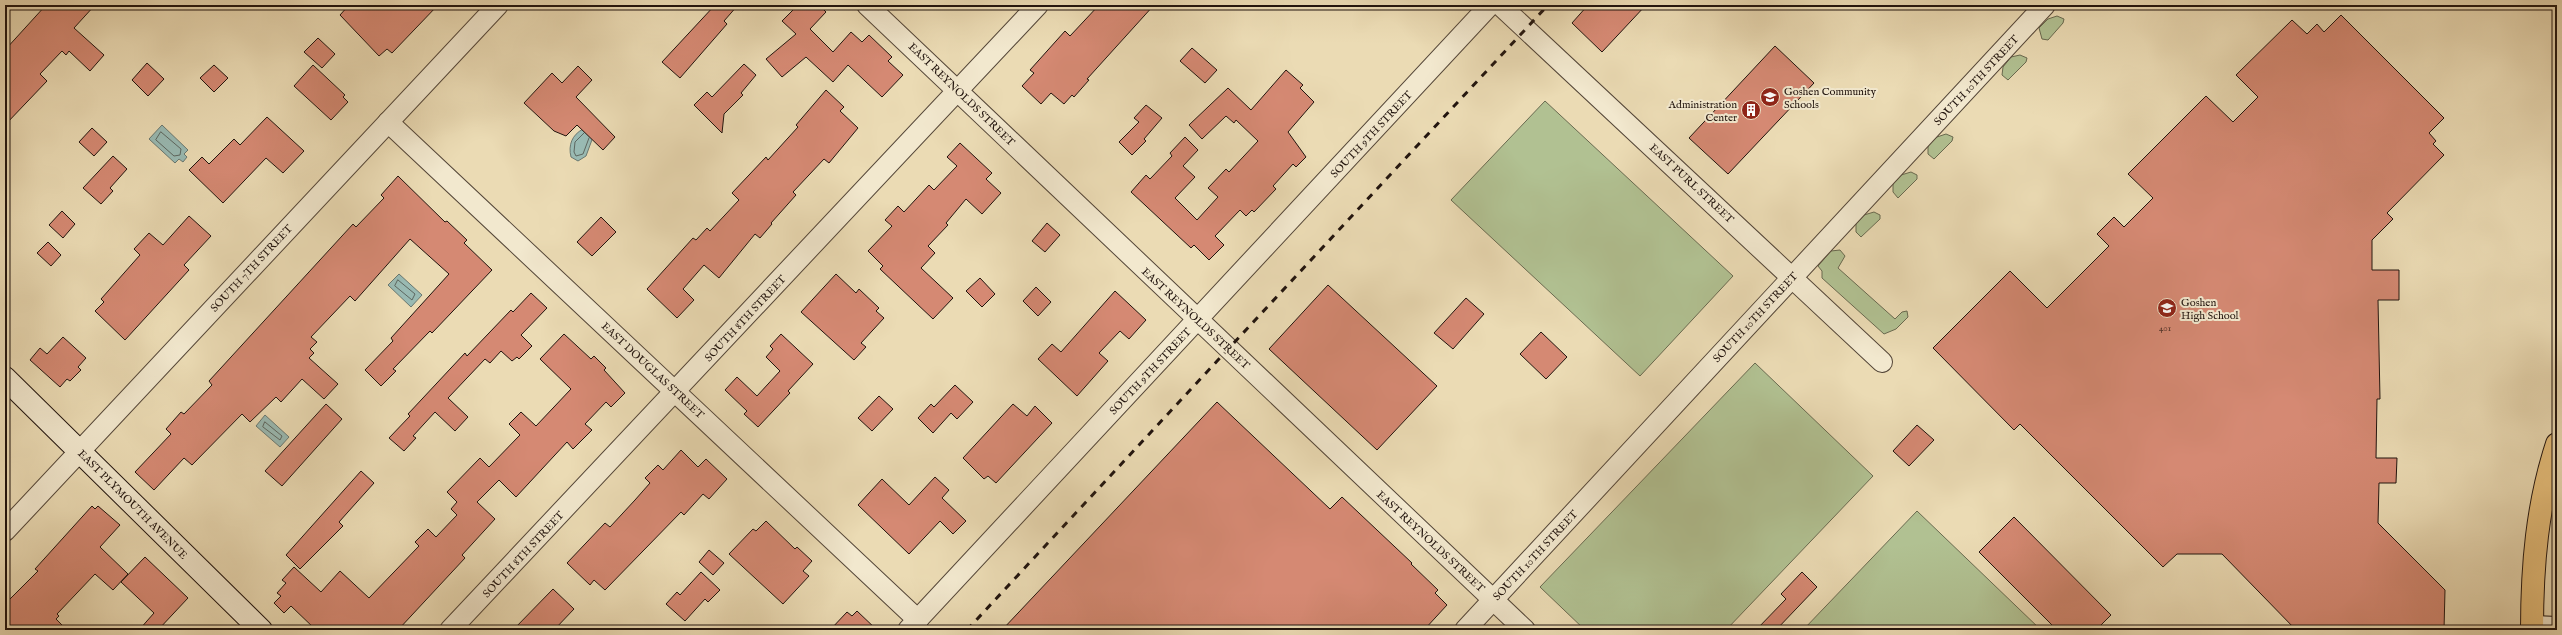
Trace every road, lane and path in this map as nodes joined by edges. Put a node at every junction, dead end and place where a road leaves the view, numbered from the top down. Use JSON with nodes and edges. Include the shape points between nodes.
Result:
{"nodes":[{"id":1,"x":498,"y":5,"type":"edge"},
{"id":2,"x":868,"y":5,"type":"edge"},
{"id":3,"x":1038,"y":5,"type":"edge"},
{"id":4,"x":1490,"y":5,"type":"edge"},
{"id":5,"x":1500,"y":5,"type":"edge"},
{"id":6,"x":2045,"y":5,"type":"edge"},
{"id":7,"x":959,"y":91,"type":"junction"},
{"id":8,"x":388,"y":122,"type":"junction"},
{"id":9,"x":1792,"y":277,"type":"junction"},
{"id":10,"x":1197,"y":320,"type":"junction"},
{"id":11,"x":1882,"y":362,"type":"dead end"},
{"id":12,"x":5,"y":378,"type":"edge"},
{"id":13,"x":676,"y":392,"type":"junction"},
{"id":14,"x":2557,"y":444,"type":"edge"},
{"id":15,"x":79,"y":450,"type":"junction"},
{"id":16,"x":5,"y":531,"type":"edge"},
{"id":17,"x":1493,"y":600,"type":"junction"},
{"id":18,"x":913,"y":625,"type":"edge"},
{"id":19,"x":2557,"y":628,"type":"edge"},
{"id":20,"x":2532,"y":629,"type":"edge"},
{"id":21,"x":261,"y":630,"type":"edge"},
{"id":22,"x":450,"y":630,"type":"edge"},
{"id":23,"x":1465,"y":630,"type":"edge"},
{"id":24,"x":1525,"y":630,"type":"edge"}],
"edges":[{"from":1,"to":8,"type":"street","name":"SOUTH 7TH STREET"},
{"from":2,"to":7,"type":"street","name":"EAST REYNOLDS STREET"},
{"from":3,"to":7,"type":"street","name":"SOUTH 8TH STREET"},
{"from":4,"to":10,"type":"street","name":"SOUTH 9TH STREET"},
{"from":5,"to":9,"type":"street","name":"EAST PURL STREET"},
{"from":6,"to":9,"type":"street","name":"SOUTH 10TH STREET"},
{"from":7,"to":10,"type":"street","name":"EAST REYNOLDS STREET"},
{"from":7,"to":13,"type":"street","name":"SOUTH 8TH STREET"},
{"from":8,"to":13,"type":"street","name":"EAST DOUGLAS STREET"},
{"from":8,"to":15,"type":"street","name":"SOUTH 7TH STREET"},
{"from":9,"to":11,"type":"street","name":"EAST PURL STREET"},
{"from":9,"to":17,"type":"street","name":"SOUTH 10TH STREET"},
{"from":10,"to":17,"type":"street","name":"EAST REYNOLDS STREET"},
{"from":10,"to":18,"type":"street","name":"SOUTH 9TH STREET"},
{"from":12,"to":15,"type":"main road","name":"EAST PLYMOUTH AVENUE"},
{"from":13,"to":18,"type":"street","name":"EAST DOUGLAS STREET"},
{"from":13,"to":22,"type":"street","name":"SOUTH 8TH STREET"},
{"from":14,"to":20,"type":"highway","via":[[2540,512],[2533,575]]},
{"from":15,"to":16,"type":"street","name":"SOUTH 7TH STREET"},
{"from":15,"to":21,"type":"main road","name":"EAST PLYMOUTH AVENUE"},
{"from":17,"to":23,"type":"street","name":"SOUTH 10TH STREET"},
{"from":17,"to":24,"type":"street","name":"EAST REYNOLDS STREET"},
{"from":19,"to":20,"type":"main road"}]}
